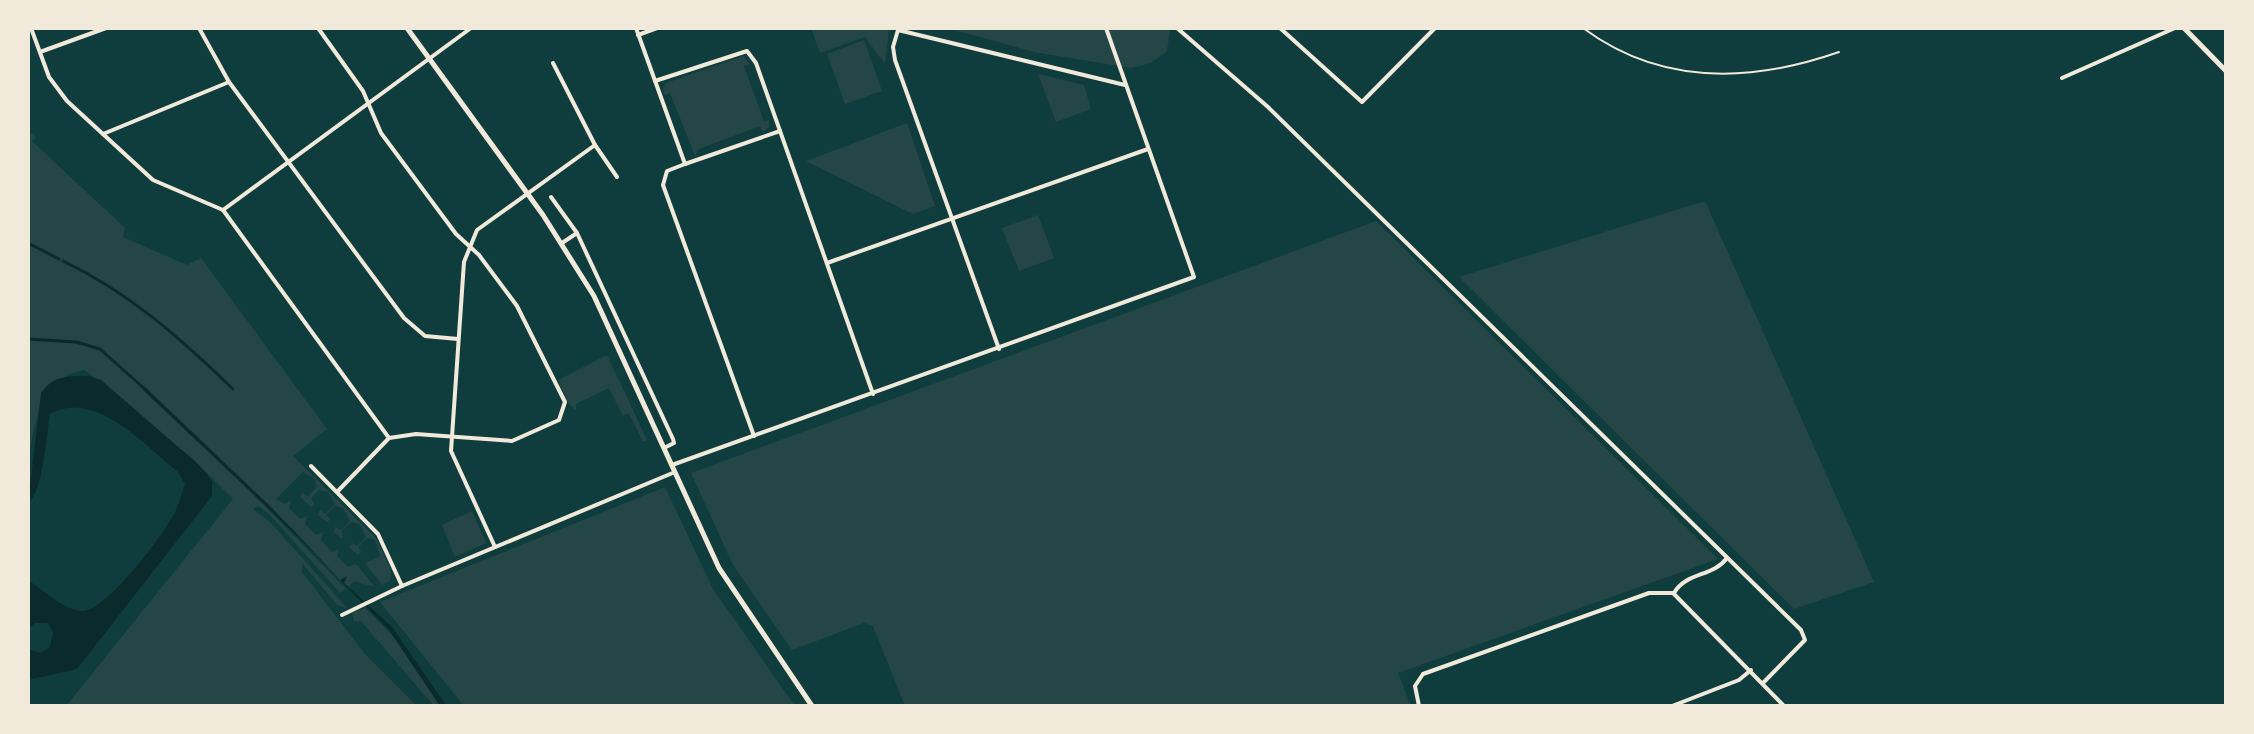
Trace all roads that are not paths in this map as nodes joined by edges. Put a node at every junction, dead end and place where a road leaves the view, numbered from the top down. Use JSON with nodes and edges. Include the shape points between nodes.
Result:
{"nodes":[{"id":1,"x":31,"y":28,"type":"edge"},
{"id":2,"x":106,"y":28,"type":"edge"},
{"id":3,"x":199,"y":28,"type":"edge"},
{"id":4,"x":318,"y":28,"type":"edge"},
{"id":5,"x":407,"y":28,"type":"edge"},
{"id":6,"x":471,"y":28,"type":"edge"},
{"id":7,"x":636,"y":28,"type":"edge"},
{"id":8,"x":657,"y":28,"type":"edge"},
{"id":9,"x":1106,"y":28,"type":"edge"},
{"id":10,"x":1177,"y":28,"type":"edge"},
{"id":11,"x":1280,"y":28,"type":"edge"},
{"id":12,"x":1435,"y":28,"type":"edge"},
{"id":13,"x":2175,"y":28,"type":"edge"},
{"id":14,"x":2184,"y":28,"type":"edge"},
{"id":15,"x":638,"y":35,"type":"junction"},
{"id":16,"x":40,"y":52,"type":"junction"},
{"id":17,"x":429,"y":59,"type":"junction"},
{"id":18,"x":553,"y":63,"type":"dead end"},
{"id":19,"x":2226,"y":71,"type":"edge"},
{"id":20,"x":2062,"y":78,"type":"dead end"},
{"id":21,"x":655,"y":81,"type":"junction"},
{"id":22,"x":229,"y":82,"type":"junction"},
{"id":23,"x":1125,"y":85,"type":"junction"},
{"id":24,"x":369,"y":103,"type":"junction"},
{"id":25,"x":780,"y":132,"type":"junction"},
{"id":26,"x":103,"y":134,"type":"junction"},
{"id":27,"x":595,"y":145,"type":"junction"},
{"id":28,"x":1148,"y":149,"type":"junction"},
{"id":29,"x":289,"y":162,"type":"junction"},
{"id":30,"x":685,"y":164,"type":"junction"},
{"id":31,"x":617,"y":177,"type":"dead end"},
{"id":32,"x":527,"y":194,"type":"junction"},
{"id":33,"x":551,"y":197,"type":"dead end"},
{"id":34,"x":223,"y":210,"type":"junction"},
{"id":35,"x":951,"y":218,"type":"junction"},
{"id":36,"x":577,"y":233,"type":"junction"},
{"id":37,"x":562,"y":243,"type":"junction"},
{"id":38,"x":468,"y":245,"type":"junction"},
{"id":39,"x":827,"y":263,"type":"junction"},
{"id":40,"x":458,"y":339,"type":"junction"},
{"id":41,"x":999,"y":349,"type":"junction"},
{"id":42,"x":873,"y":394,"type":"junction"},
{"id":43,"x":754,"y":436,"type":"junction"},
{"id":44,"x":451,"y":437,"type":"junction"},
{"id":45,"x":389,"y":438,"type":"junction"},
{"id":46,"x":664,"y":448,"type":"junction"},
{"id":47,"x":672,"y":465,"type":"junction"},
{"id":48,"x":311,"y":466,"type":"dead end"},
{"id":49,"x":675,"y":472,"type":"junction"},
{"id":50,"x":337,"y":492,"type":"junction"},
{"id":51,"x":495,"y":547,"type":"junction"},
{"id":52,"x":1727,"y":558,"type":"junction"},
{"id":53,"x":402,"y":586,"type":"junction"},
{"id":54,"x":1674,"y":593,"type":"junction"},
{"id":55,"x":342,"y":615,"type":"dead end"},
{"id":56,"x":1751,"y":670,"type":"junction"},
{"id":57,"x":1763,"y":683,"type":"junction"},
{"id":58,"x":1419,"y":705,"type":"edge"},
{"id":59,"x":812,"y":706,"type":"edge"},
{"id":60,"x":1672,"y":706,"type":"edge"},
{"id":61,"x":1784,"y":706,"type":"edge"}],
"edges":[{"from":1,"to":16,"type":"street"},
{"from":2,"to":16,"type":"street"},
{"from":3,"to":22,"type":"street"},
{"from":4,"to":24,"type":"street"},
{"from":5,"to":17,"type":"street"},
{"from":6,"to":17,"type":"street"},
{"from":7,"to":15,"type":"street"},
{"from":8,"to":15,"type":"street"},
{"from":9,"to":23,"type":"street"},
{"from":10,"to":52,"type":"street","via":[[1268,107]]},
{"from":11,"to":12,"type":"street","via":[[1362,102]]},
{"from":13,"to":20,"type":"street"},
{"from":14,"to":19,"type":"street"},
{"from":15,"to":21,"type":"street"},
{"from":16,"to":26,"type":"street","via":[[59,93]]},
{"from":17,"to":24,"type":"street"},
{"from":17,"to":32,"type":"street"},
{"from":18,"to":27,"type":"street"},
{"from":21,"to":25,"type":"street","via":[[747,51]]},
{"from":21,"to":30,"type":"street"},
{"from":22,"to":26,"type":"street"},
{"from":22,"to":29,"type":"street"},
{"from":23,"to":28,"type":"street"},
{"from":23,"to":35,"type":"street","via":[[898,30],[895,60]]},
{"from":24,"to":29,"type":"street"},
{"from":24,"to":38,"type":"street","via":[[381,133]]},
{"from":25,"to":30,"type":"street"},
{"from":25,"to":39,"type":"street"},
{"from":26,"to":34,"type":"street","via":[[153,180]]},
{"from":27,"to":31,"type":"street"},
{"from":27,"to":32,"type":"street"},
{"from":28,"to":35,"type":"street"},
{"from":28,"to":41,"type":"street","via":[[1194,277]]},
{"from":29,"to":34,"type":"street"},
{"from":29,"to":40,"type":"street","via":[[412,328],[425,336]]},
{"from":30,"to":43,"type":"street","via":[[667,171],[663,185]]},
{"from":32,"to":37,"type":"street"},
{"from":32,"to":38,"type":"street","via":[[477,230]]},
{"from":33,"to":36,"type":"street"},
{"from":34,"to":45,"type":"street"},
{"from":35,"to":39,"type":"street"},
{"from":35,"to":41,"type":"street"},
{"from":36,"to":37,"type":"street"},
{"from":36,"to":46,"type":"street","via":[[673,439]]},
{"from":37,"to":46,"type":"street","via":[[594,296]]},
{"from":38,"to":40,"type":"street"},
{"from":38,"to":44,"type":"street","via":[[517,306],[565,407],[559,420],[523,439]]},
{"from":39,"to":42,"type":"street"},
{"from":40,"to":44,"type":"street"},
{"from":41,"to":42,"type":"street"},
{"from":42,"to":43,"type":"street"},
{"from":43,"to":47,"type":"street"},
{"from":44,"to":45,"type":"street"},
{"from":44,"to":51,"type":"street","via":[[452,458]]},
{"from":45,"to":50,"type":"street"},
{"from":46,"to":47,"type":"street"},
{"from":47,"to":49,"type":"street"},
{"from":48,"to":50,"type":"street"},
{"from":49,"to":51,"type":"street"},
{"from":49,"to":59,"type":"street","via":[[731,587]]},
{"from":50,"to":53,"type":"street","via":[[378,534]]},
{"from":51,"to":53,"type":"street"},
{"from":52,"to":54,"type":"street","via":[[1721,567],[1687,578]]},
{"from":52,"to":57,"type":"street","via":[[1805,640]]},
{"from":53,"to":55,"type":"street"},
{"from":54,"to":56,"type":"street"},
{"from":54,"to":58,"type":"street","via":[[1649,593],[1428,672],[1416,681]]},
{"from":56,"to":57,"type":"street"},
{"from":56,"to":60,"type":"street","via":[[1739,680]]},
{"from":57,"to":61,"type":"street"}]}
